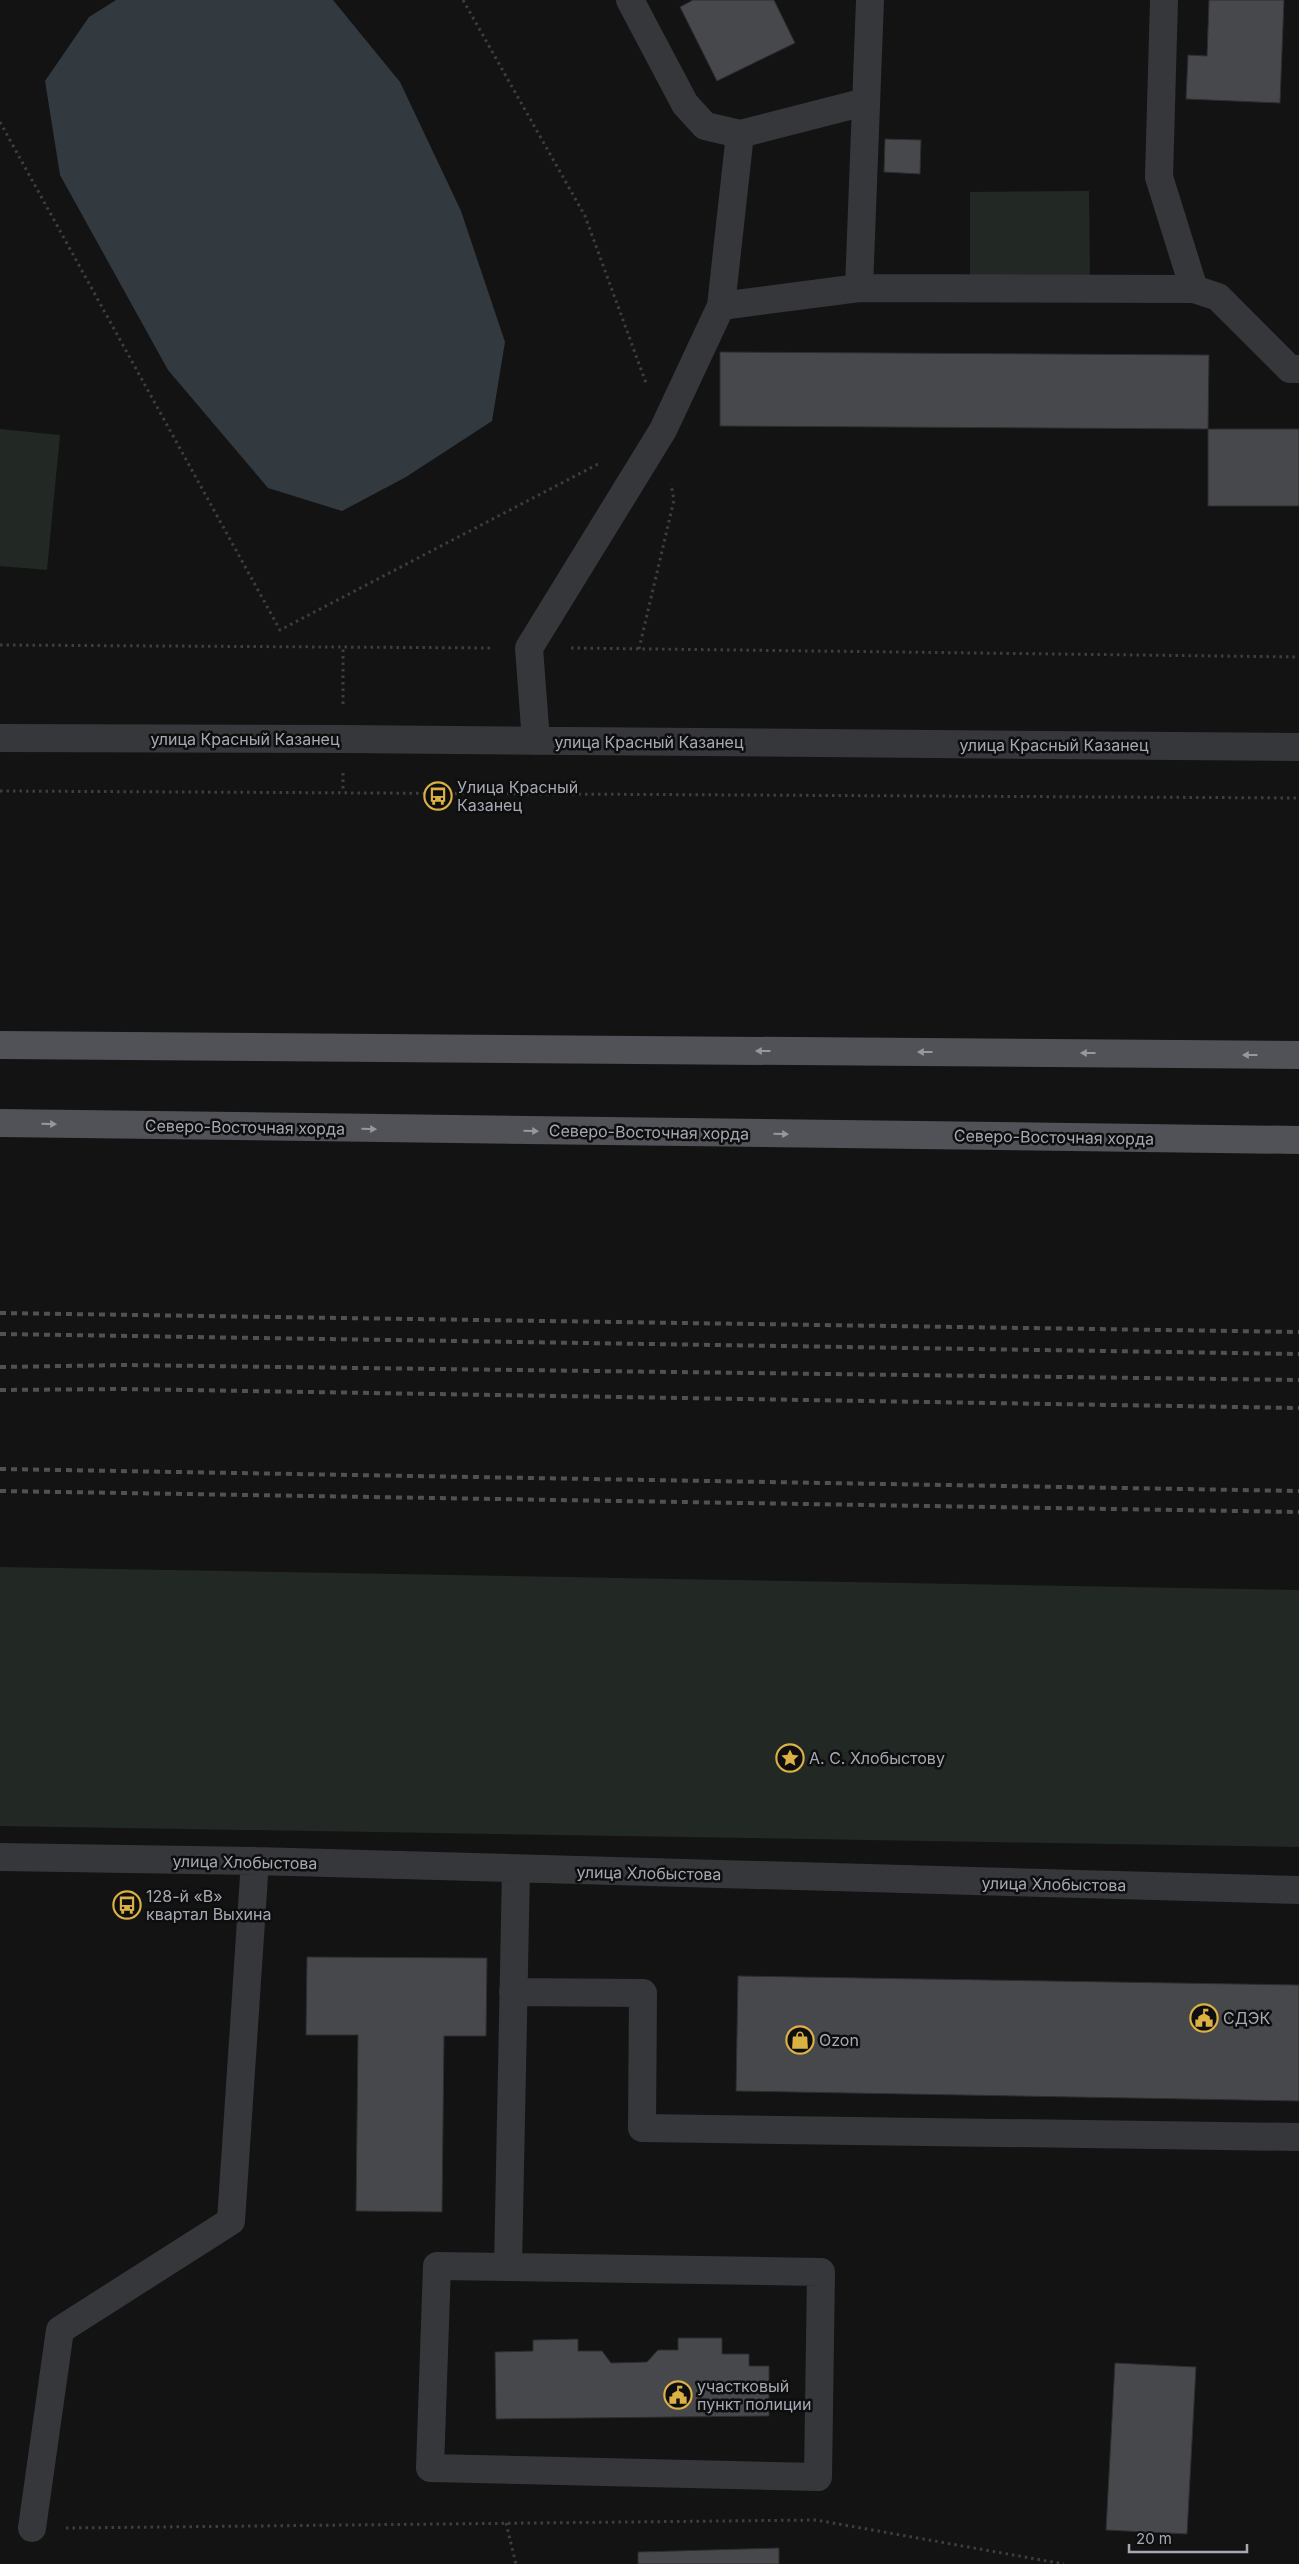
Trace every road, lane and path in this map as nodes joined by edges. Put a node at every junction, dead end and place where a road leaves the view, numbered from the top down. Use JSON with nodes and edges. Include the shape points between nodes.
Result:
{"nodes":[{"id":1,"x":463,"y":0,"type":"edge"},
{"id":2,"x":630,"y":0,"type":"edge"},
{"id":3,"x":870,"y":0,"type":"edge"},
{"id":4,"x":1164,"y":0,"type":"edge"},
{"id":5,"x":865,"y":102,"type":"junction"},
{"id":6,"x":0,"y":122,"type":"edge"},
{"id":7,"x":740,"y":134,"type":"junction"},
{"id":8,"x":859,"y":288,"type":"junction"},
{"id":9,"x":1194,"y":289,"type":"junction"},
{"id":10,"x":721,"y":306,"type":"junction"},
{"id":11,"x":1299,"y":369,"type":"edge"},
{"id":12,"x":663,"y":430,"type":"junction"},
{"id":13,"x":602,"y":462,"type":"dead end"},
{"id":14,"x":671,"y":482,"type":"dead end"},
{"id":15,"x":0,"y":646,"type":"edge"},
{"id":16,"x":530,"y":648,"type":"junction"},
{"id":17,"x":639,"y":649,"type":"junction"},
{"id":18,"x":1299,"y":657,"type":"edge"},
{"id":19,"x":0,"y":738,"type":"edge"},
{"id":20,"x":536,"y":741,"type":"junction"},
{"id":21,"x":1299,"y":747,"type":"edge"},
{"id":22,"x":0,"y":791,"type":"edge"},
{"id":23,"x":1299,"y":798,"type":"edge"},
{"id":24,"x":0,"y":1045,"type":"edge"},
{"id":25,"x":1299,"y":1055,"type":"edge"},
{"id":26,"x":0,"y":1124,"type":"edge"},
{"id":27,"x":1299,"y":1140,"type":"edge"},
{"id":28,"x":0,"y":1857,"type":"edge"},
{"id":29,"x":255,"y":1861,"type":"junction"},
{"id":30,"x":516,"y":1870,"type":"junction"},
{"id":31,"x":1299,"y":1890,"type":"edge"},
{"id":32,"x":513,"y":1992,"type":"junction"},
{"id":33,"x":1299,"y":2137,"type":"edge"},
{"id":34,"x":508,"y":2267,"type":"junction"},
{"id":35,"x":506,"y":2523,"type":"junction"},
{"id":36,"x":32,"y":2528,"type":"joint"},
{"id":37,"x":516,"y":2564,"type":"edge"},
{"id":38,"x":1064,"y":2564,"type":"edge"}],
"edges":[{"from":1,"to":12,"type":"path","via":[[585,216]]},
{"from":2,"to":7,"type":"street","via":[[684,104],[705,126]]},
{"from":3,"to":5,"type":"street"},
{"from":4,"to":9,"type":"street","via":[[1159,177]]},
{"from":5,"to":7,"type":"street"},
{"from":5,"to":8,"type":"street"},
{"from":6,"to":13,"type":"path","via":[[280,630]]},
{"from":7,"to":10,"type":"street"},
{"from":8,"to":9,"type":"street"},
{"from":8,"to":10,"type":"street"},
{"from":9,"to":11,"type":"street","via":[[1218,297],[1290,369]]},
{"from":10,"to":12,"type":"street"},
{"from":12,"to":16,"type":"street"},
{"from":14,"to":17,"type":"path","via":[[674,500]]},
{"from":15,"to":16,"type":"path"},
{"from":16,"to":17,"type":"path"},
{"from":16,"to":20,"type":"street"},
{"from":17,"to":18,"type":"path"},
{"from":19,"to":20,"type":"street","name":"улица Красный Казанец"},
{"from":20,"to":21,"type":"street","name":"улица Красный Казанец"},
{"from":22,"to":23,"type":"path"},
{"from":25,"to":24,"type":"main road","one_way":true},
{"from":26,"to":27,"type":"main road","name":"Северо-Восточная хорда","one_way":true},
{"from":28,"to":29,"type":"street","name":"улица Хлобыстова"},
{"from":29,"to":30,"type":"street","name":"улица Хлобыстова"},
{"from":29,"to":36,"type":"street","via":[[231,2221],[60,2330]]},
{"from":30,"to":31,"type":"street","name":"улица Хлобыстова"},
{"from":30,"to":32,"type":"street"},
{"from":32,"to":33,"type":"street","via":[[643,1993],[642,2128]]},
{"from":32,"to":34,"type":"street"},
{"from":34,"to":34,"type":"street","via":[[821,2272],[818,2477],[430,2468],[437,2266]]},
{"from":35,"to":36,"type":"path"},
{"from":35,"to":37,"type":"path"},
{"from":35,"to":38,"type":"path","via":[[816,2520]]}]}
